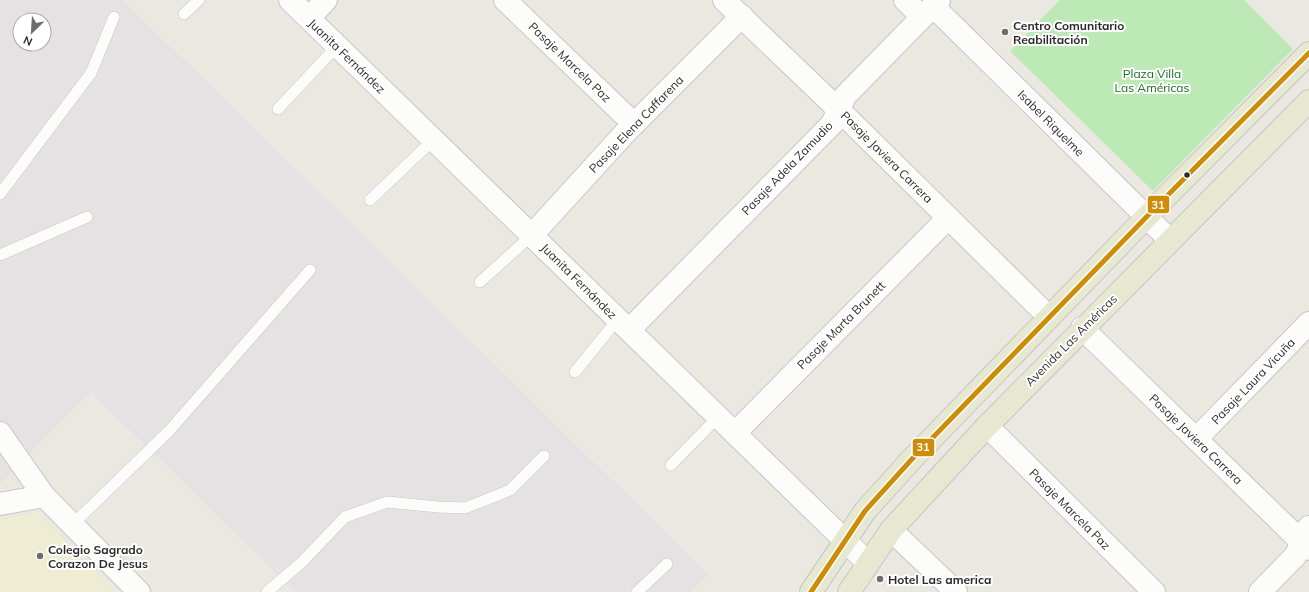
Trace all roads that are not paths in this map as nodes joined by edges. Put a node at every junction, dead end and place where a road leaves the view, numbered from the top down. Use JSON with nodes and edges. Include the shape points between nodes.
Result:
{"nodes":[{"id":1,"x":199,"y":0,"type":"edge"},
{"id":2,"x":290,"y":0,"type":"edge"},
{"id":3,"x":326,"y":0,"type":"edge"},
{"id":4,"x":505,"y":0,"type":"edge"},
{"id":5,"x":724,"y":0,"type":"edge"},
{"id":6,"x":905,"y":0,"type":"edge"},
{"id":7,"x":931,"y":7,"type":"edge"},
{"id":8,"x":184,"y":14,"type":"dead end"},
{"id":9,"x":742,"y":16,"type":"junction"},
{"id":10,"x":114,"y":17,"type":"dead end"},
{"id":11,"x":308,"y":18,"type":"junction"},
{"id":12,"x":337,"y":46,"type":"junction"},
{"id":13,"x":1309,"y":53,"type":"edge"},
{"id":14,"x":1309,"y":101,"type":"edge"},
{"id":15,"x":278,"y":109,"type":"dead end"},
{"id":16,"x":839,"y":110,"type":"junction"},
{"id":17,"x":634,"y":124,"type":"junction"},
{"id":18,"x":433,"y":140,"type":"junction"},
{"id":19,"x":0,"y":194,"type":"edge"},
{"id":20,"x":370,"y":200,"type":"dead end"},
{"id":21,"x":87,"y":217,"type":"dead end"},
{"id":22,"x":1146,"y":217,"type":"junction"},
{"id":23,"x":948,"y":218,"type":"junction"},
{"id":24,"x":532,"y":235,"type":"junction"},
{"id":25,"x":1170,"y":240,"type":"junction"},
{"id":26,"x":0,"y":255,"type":"edge"},
{"id":27,"x":310,"y":270,"type":"dead end"},
{"id":28,"x":480,"y":282,"type":"dead end"},
{"id":29,"x":1049,"y":317,"type":"junction"},
{"id":30,"x":1309,"y":323,"type":"edge"},
{"id":31,"x":624,"y":325,"type":"junction"},
{"id":32,"x":1082,"y":328,"type":"junction"},
{"id":33,"x":574,"y":372,"type":"dead end"},
{"id":34,"x":718,"y":417,"type":"junction"},
{"id":35,"x":987,"y":426,"type":"junction"},
{"id":36,"x":0,"y":433,"type":"edge"},
{"id":37,"x":735,"y":434,"type":"junction"},
{"id":38,"x":1196,"y":439,"type":"junction"},
{"id":39,"x":544,"y":456,"type":"dead end"},
{"id":40,"x":671,"y":465,"type":"dead end"},
{"id":41,"x":44,"y":496,"type":"junction"},
{"id":42,"x":0,"y":504,"type":"edge"},
{"id":43,"x":72,"y":525,"type":"junction"},
{"id":44,"x":891,"y":530,"type":"junction"},
{"id":45,"x":1306,"y":539,"type":"edge"},
{"id":46,"x":845,"y":541,"type":"junction"},
{"id":47,"x":868,"y":563,"type":"junction"},
{"id":48,"x":667,"y":564,"type":"dead end"},
{"id":49,"x":139,"y":592,"type":"edge"},
{"id":50,"x":267,"y":592,"type":"edge"},
{"id":51,"x":637,"y":592,"type":"edge"},
{"id":52,"x":810,"y":592,"type":"edge"},
{"id":53,"x":849,"y":592,"type":"edge"},
{"id":54,"x":956,"y":592,"type":"edge"},
{"id":55,"x":1154,"y":592,"type":"edge"},
{"id":56,"x":1260,"y":592,"type":"edge"}],
"edges":[{"from":1,"to":8,"type":"lane"},
{"from":2,"to":11,"type":"street","name":"Juanita Fernández"},
{"from":3,"to":11,"type":"street"},
{"from":4,"to":17,"type":"street","name":"Pasaje Marcela Paz"},
{"from":5,"to":9,"type":"street","name":"Pasaje Javiera Carrera"},
{"from":6,"to":7,"type":"street","name":"Isabel Riquelme"},
{"from":7,"to":16,"type":"street","name":"Pasaje Adela Zamudio","via":[[845,96]]},
{"from":7,"to":22,"type":"street","name":"Isabel Riquelme"},
{"from":9,"to":16,"type":"street","name":"Pasaje Javiera Carrera"},
{"from":9,"to":17,"type":"street","name":"Pasaje Elena Caffarena"},
{"from":10,"to":19,"type":"lane","via":[[91,73]]},
{"from":11,"to":12,"type":"street","name":"Juanita Fernández"},
{"from":12,"to":15,"type":"lane"},
{"from":12,"to":18,"type":"street","name":"Juanita Fernández"},
{"from":13,"to":22,"type":"main road"},
{"from":14,"to":25,"type":"main road","name":"Avenida Las Américas"},
{"from":16,"to":23,"type":"street","name":"Pasaje Javiera Carrera"},
{"from":16,"to":31,"type":"street","name":"Pasaje Adela Zamudio","via":[[832,124]]},
{"from":17,"to":24,"type":"street","name":"Pasaje Elena Caffarena"},
{"from":18,"to":20,"type":"lane"},
{"from":18,"to":24,"type":"street","name":"Juanita Fernández"},
{"from":21,"to":26,"type":"lane"},
{"from":22,"to":25,"type":"street","name":"Isabel Riquelme"},
{"from":22,"to":29,"type":"main road"},
{"from":23,"to":29,"type":"street","name":"Pasaje Javiera Carrera"},
{"from":23,"to":37,"type":"street","name":"Pasaje Marta Brunett"},
{"from":24,"to":28,"type":"lane"},
{"from":24,"to":31,"type":"street","name":"Juanita Fernández"},
{"from":25,"to":32,"type":"main road","name":"Avenida Las Américas"},
{"from":27,"to":43,"type":"lane","via":[[169,431]]},
{"from":29,"to":46,"type":"main road","via":[[882,492]]},
{"from":30,"to":38,"type":"street","name":"Pasaje Laura Vicuña"},
{"from":31,"to":33,"type":"lane"},
{"from":31,"to":34,"type":"street","name":"Juanita Fernández"},
{"from":32,"to":35,"type":"main road","name":"Avenida Las Américas"},
{"from":32,"to":38,"type":"street","name":"Pasaje Javiera Carrera"},
{"from":34,"to":37,"type":"street","name":"Juanita Fernández"},
{"from":34,"to":40,"type":"lane"},
{"from":35,"to":44,"type":"main road","name":"Avenida Las Américas"},
{"from":35,"to":55,"type":"street","name":"Pasaje Marcela Paz"},
{"from":36,"to":41,"type":"street"},
{"from":37,"to":46,"type":"street","name":"Juanita Fernández"},
{"from":38,"to":45,"type":"street","name":"Pasaje Javiera Carrera"},
{"from":39,"to":50,"type":"lane","via":[[510,490],[465,508],[387,502],[345,517],[301,563]]},
{"from":41,"to":42,"type":"street"},
{"from":41,"to":43,"type":"street"},
{"from":43,"to":49,"type":"street"},
{"from":44,"to":47,"type":"main road","name":"Avenida Las Américas"},
{"from":44,"to":54,"type":"street"},
{"from":45,"to":56,"type":"street","via":[[1296,555]]},
{"from":46,"to":47,"type":"street","name":"Juanita Fernández"},
{"from":46,"to":52,"type":"main road"},
{"from":47,"to":53,"type":"main road","name":"Avenida Las Américas"},
{"from":48,"to":51,"type":"lane"}]}
